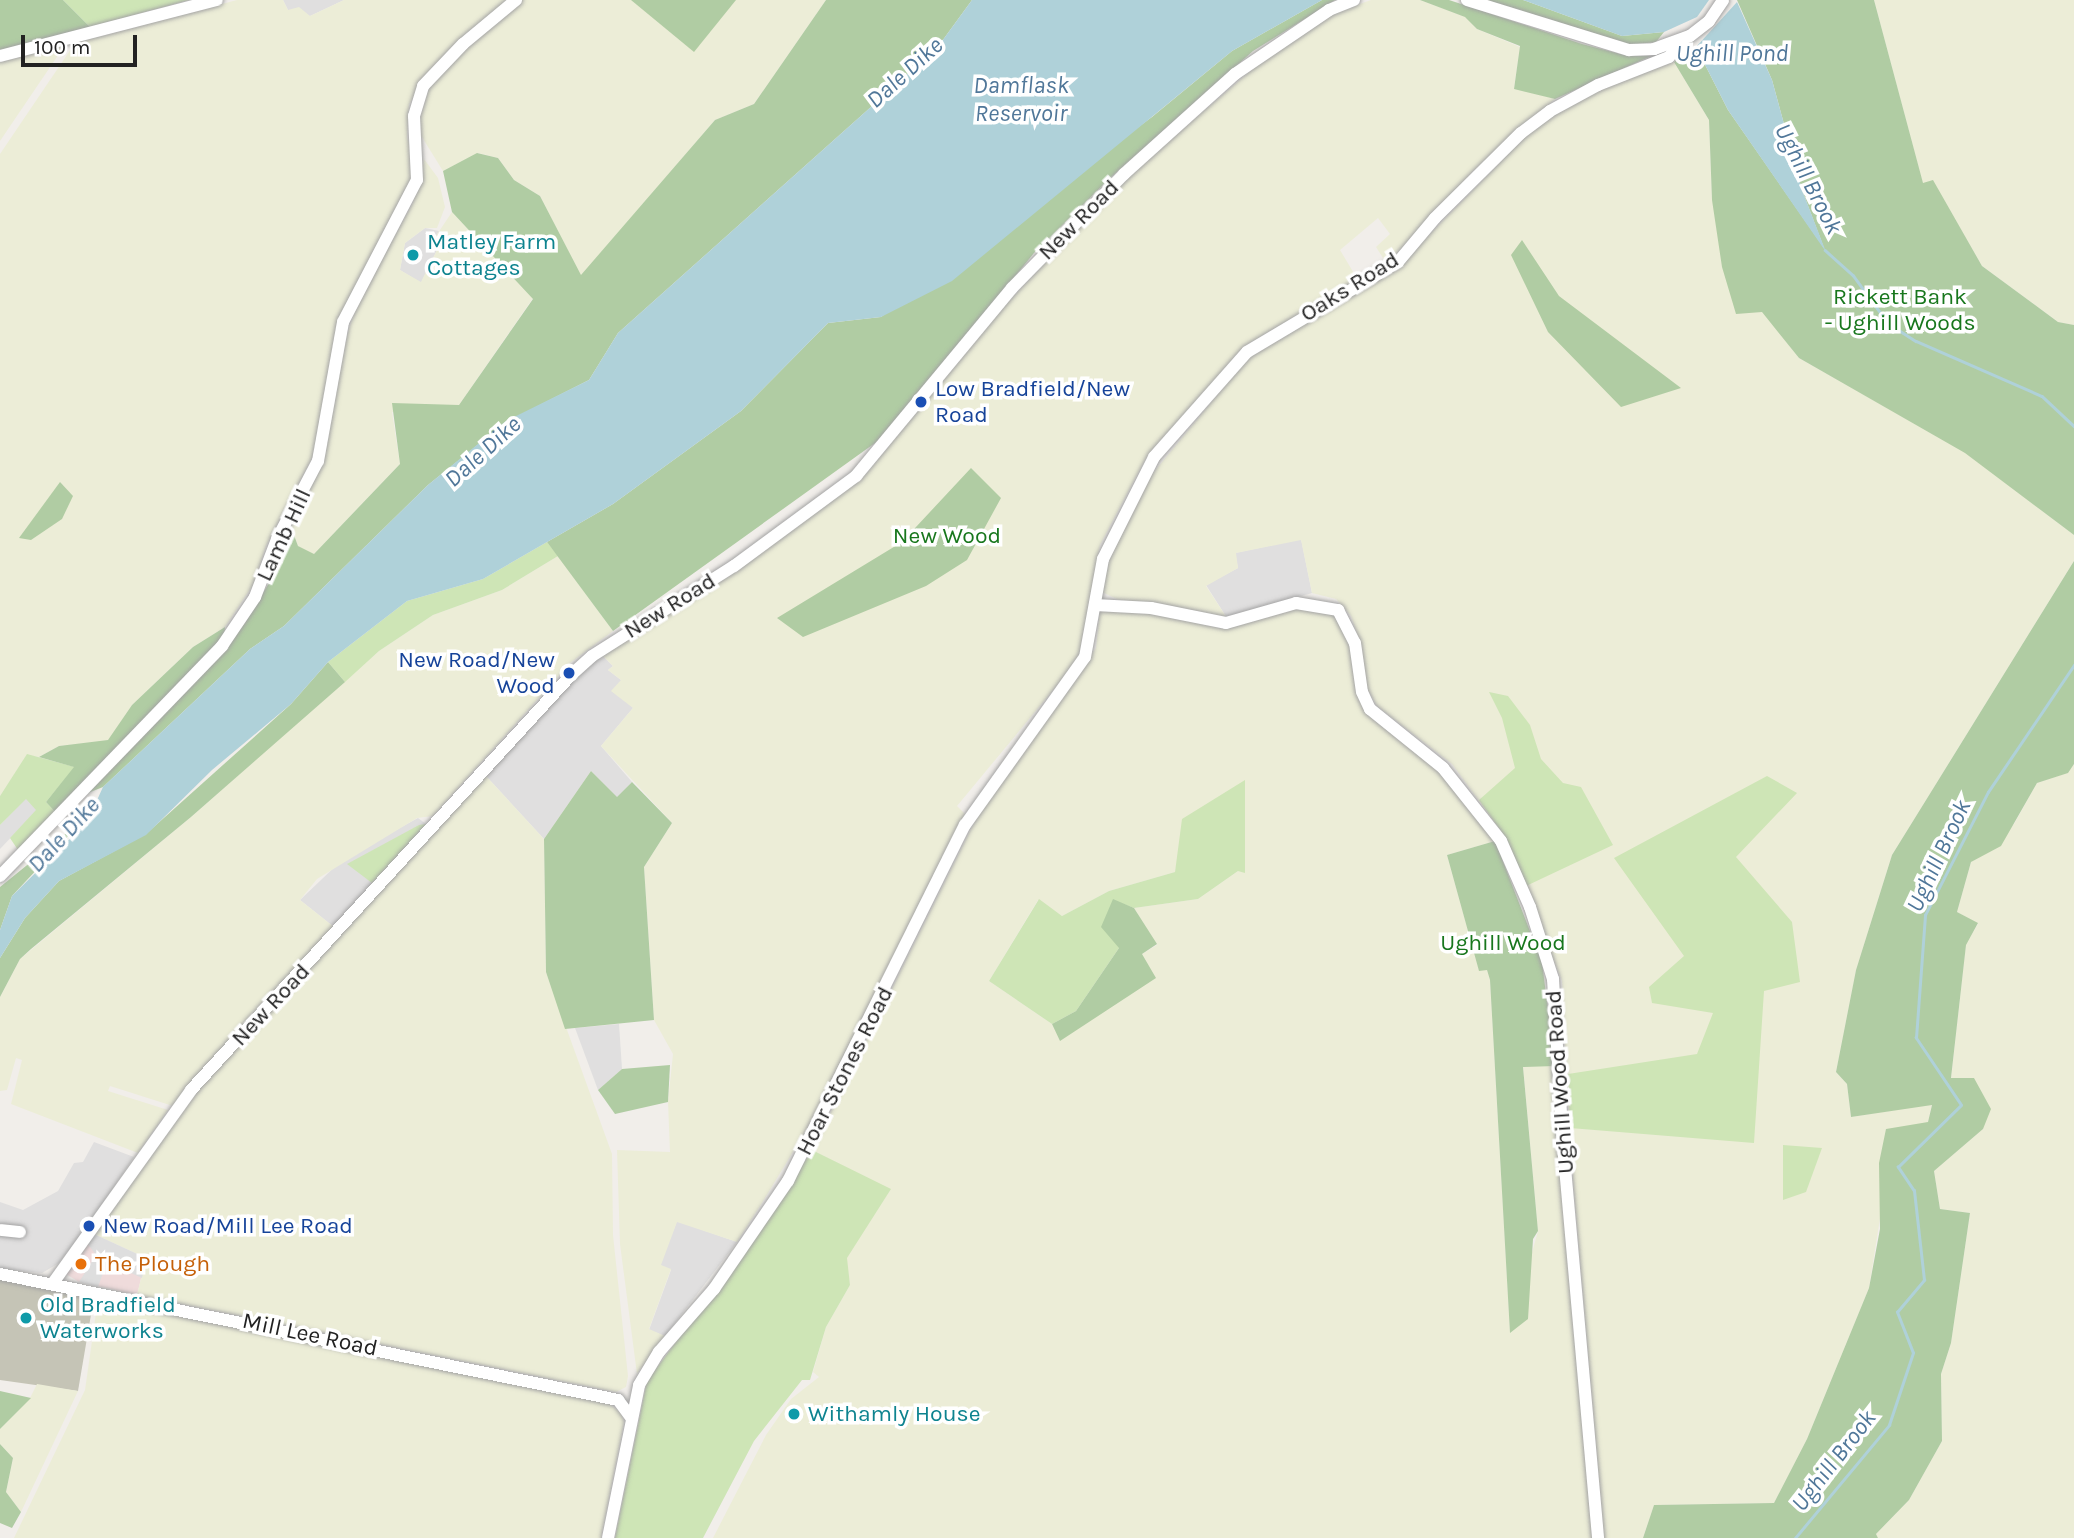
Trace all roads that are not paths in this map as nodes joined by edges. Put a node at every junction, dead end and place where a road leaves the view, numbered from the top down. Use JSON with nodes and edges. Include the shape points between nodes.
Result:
{"nodes":[{"id":1,"x":218,"y":0,"type":"edge"},
{"id":2,"x":516,"y":0,"type":"edge"},
{"id":3,"x":1354,"y":0,"type":"edge"},
{"id":4,"x":1467,"y":0,"type":"edge"},
{"id":5,"x":1723,"y":0,"type":"edge"},
{"id":6,"x":1682,"y":40,"type":"junction"},
{"id":7,"x":0,"y":56,"type":"edge"},
{"id":8,"x":1095,"y":604,"type":"junction"},
{"id":9,"x":0,"y":876,"type":"edge"},
{"id":10,"x":0,"y":1232,"type":"edge"},
{"id":11,"x":20,"y":1232,"type":"dead end"},
{"id":12,"x":0,"y":1274,"type":"edge"},
{"id":13,"x":53,"y":1283,"type":"junction"},
{"id":14,"x":637,"y":1390,"type":"junction"},
{"id":15,"x":618,"y":1400,"type":"junction"},
{"id":16,"x":631,"y":1417,"type":"junction"},
{"id":17,"x":608,"y":1538,"type":"edge"},
{"id":18,"x":1598,"y":1538,"type":"edge"}],
"edges":[{"from":1,"to":7,"type":"street"},
{"from":2,"to":9,"type":"street","name":"Lamb Hill","via":[[423,86],[414,116],[417,180],[344,322],[318,461],[277,539],[255,597],[222,646]]},
{"from":3,"to":13,"type":"street","name":"New Road","via":[[1329,10],[1235,74],[1124,174],[1012,288],[856,476],[734,566],[603,649],[571,675],[191,1090]]},
{"from":4,"to":6,"type":"street","via":[[1629,50]]},
{"from":5,"to":6,"type":"street","via":[[1709,21]]},
{"from":6,"to":8,"type":"street","name":"Oaks Road","via":[[1669,57],[1598,85],[1550,111],[1496,155],[1398,262],[1247,352],[1154,457],[1107,548]]},
{"from":8,"to":14,"type":"street","name":"Hoar Stones Road","via":[[1085,657],[976,807],[788,1181],[714,1289],[659,1352]]},
{"from":8,"to":18,"type":"street","name":"Ughill Wood Road","via":[[1151,608],[1226,623],[1296,603],[1338,610],[1346,617],[1355,643],[1370,709],[1443,768],[1501,841],[1530,907],[1553,979]]},
{"from":10,"to":11,"type":"street"},
{"from":12,"to":13,"type":"street","name":"Mill Lee Road"},
{"from":13,"to":15,"type":"street","name":"Mill Lee Road"},
{"from":14,"to":15,"type":"street"},
{"from":14,"to":16,"type":"street","name":"Hoar Stones Road"},
{"from":15,"to":16,"type":"street"},
{"from":16,"to":17,"type":"street","name":"Hoar Stones Road"}]}
